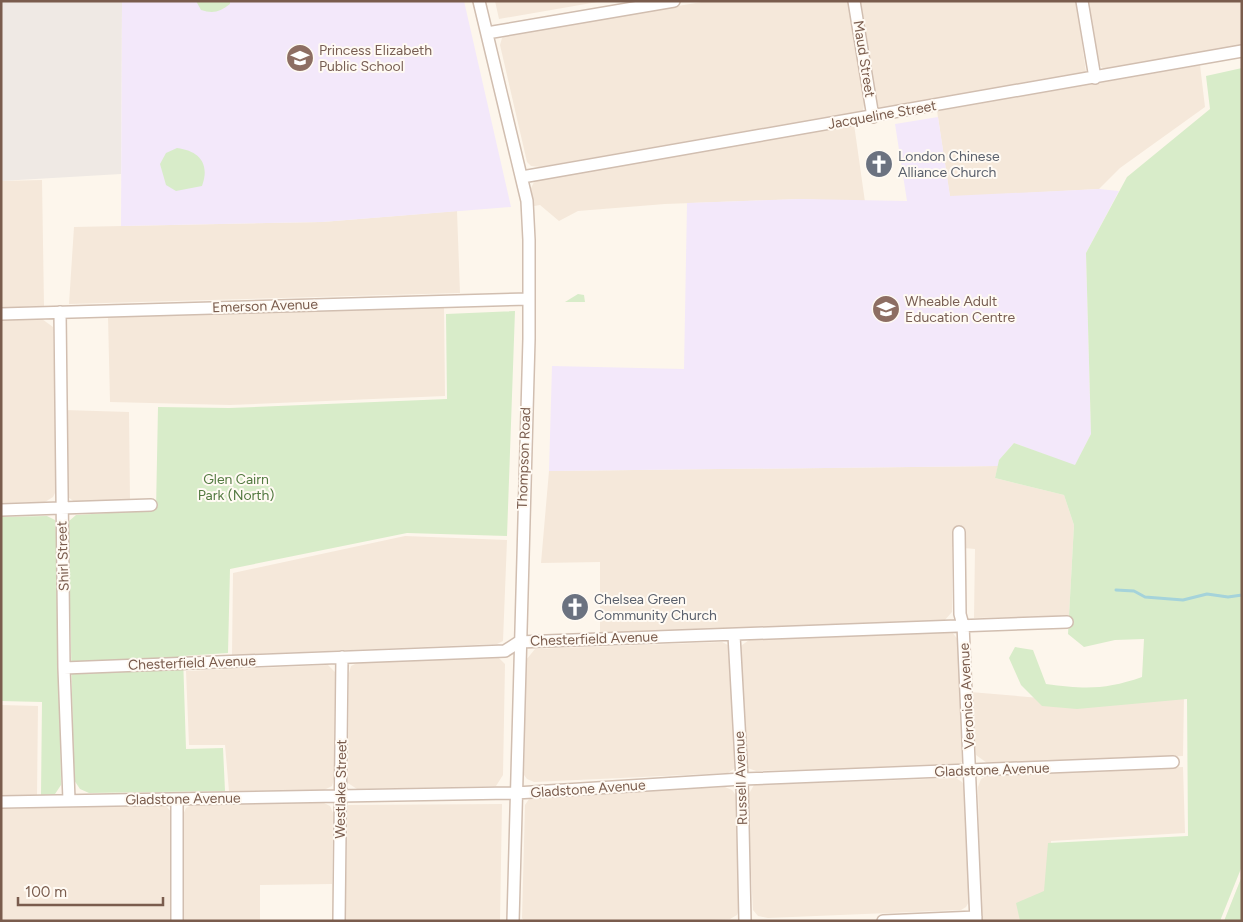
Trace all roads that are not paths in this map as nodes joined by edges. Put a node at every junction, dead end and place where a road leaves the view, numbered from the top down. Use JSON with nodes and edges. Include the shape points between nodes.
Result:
{"nodes":[{"id":1,"x":479,"y":1,"type":"edge"},
{"id":2,"x":674,"y":1,"type":"edge"},
{"id":3,"x":854,"y":1,"type":"edge"},
{"id":4,"x":1082,"y":1,"type":"edge"},
{"id":5,"x":487,"y":32,"type":"junction"},
{"id":6,"x":1242,"y":51,"type":"edge"},
{"id":7,"x":1095,"y":78,"type":"junction"},
{"id":8,"x":873,"y":117,"type":"junction"},
{"id":9,"x":522,"y":177,"type":"junction"},
{"id":10,"x":529,"y":299,"type":"junction"},
{"id":11,"x":60,"y":312,"type":"junction"},
{"id":12,"x":1,"y":314,"type":"edge"},
{"id":13,"x":151,"y":505,"type":"dead end"},
{"id":14,"x":62,"y":507,"type":"junction"},
{"id":15,"x":1,"y":510,"type":"edge"},
{"id":16,"x":959,"y":532,"type":"dead end"},
{"id":17,"x":1067,"y":622,"type":"dead end"},
{"id":18,"x":963,"y":625,"type":"junction"},
{"id":19,"x":734,"y":635,"type":"junction"},
{"id":20,"x":519,"y":642,"type":"junction"},
{"id":21,"x":342,"y":657,"type":"junction"},
{"id":22,"x":64,"y":668,"type":"junction"},
{"id":23,"x":1174,"y":762,"type":"dead end"},
{"id":24,"x":971,"y":770,"type":"junction"},
{"id":25,"x":742,"y":779,"type":"junction"},
{"id":26,"x":516,"y":793,"type":"junction"},
{"id":27,"x":341,"y":795,"type":"junction"},
{"id":28,"x":69,"y":800,"type":"junction"},
{"id":29,"x":177,"y":800,"type":"junction"},
{"id":30,"x":1,"y":802,"type":"edge"},
{"id":31,"x":976,"y":919,"type":"edge"},
{"id":32,"x":177,"y":921,"type":"edge"},
{"id":33,"x":339,"y":921,"type":"edge"},
{"id":34,"x":512,"y":921,"type":"edge"},
{"id":35,"x":745,"y":921,"type":"edge"},
{"id":36,"x":883,"y":921,"type":"edge"}],
"edges":[{"from":1,"to":5,"type":"street","name":"Thompson Road"},
{"from":2,"to":5,"type":"street"},
{"from":3,"to":8,"type":"street","name":"Maud Street"},
{"from":4,"to":7,"type":"street"},
{"from":5,"to":9,"type":"street","name":"Thompson Road"},
{"from":6,"to":7,"type":"street","name":"Jacqueline Street"},
{"from":7,"to":8,"type":"street","name":"Jacqueline Street"},
{"from":8,"to":9,"type":"street","name":"Jacqueline Street"},
{"from":9,"to":10,"type":"street","name":"Thompson Road","via":[[527,201]]},
{"from":10,"to":11,"type":"street","name":"Emerson Avenue"},
{"from":10,"to":20,"type":"street","name":"Thompson Road"},
{"from":11,"to":12,"type":"street","name":"Emerson Avenue"},
{"from":11,"to":14,"type":"street","name":"Shirl Street"},
{"from":13,"to":14,"type":"street"},
{"from":14,"to":15,"type":"street"},
{"from":14,"to":22,"type":"street","name":"Shirl Street"},
{"from":16,"to":18,"type":"street","name":"Veronica Avenue","via":[[960,614]]},
{"from":17,"to":18,"type":"street","name":"Chesterfield Avenue"},
{"from":18,"to":19,"type":"street","name":"Chesterfield Avenue"},
{"from":18,"to":24,"type":"street","name":"Veronica Avenue"},
{"from":19,"to":20,"type":"street","name":"Chesterfield Avenue"},
{"from":19,"to":25,"type":"street","name":"Russell Avenue"},
{"from":20,"to":21,"type":"street","name":"Chesterfield Avenue","via":[[504,651]]},
{"from":20,"to":26,"type":"street","name":"Thompson Road"},
{"from":21,"to":22,"type":"street","name":"Chesterfield Avenue"},
{"from":21,"to":27,"type":"street","name":"Westlake Street"},
{"from":22,"to":28,"type":"street","name":"Shirl Street"},
{"from":23,"to":24,"type":"street","name":"Gladstone Avenue"},
{"from":24,"to":25,"type":"street","name":"Gladstone Avenue"},
{"from":24,"to":31,"type":"street","name":"Veronica Avenue"},
{"from":25,"to":26,"type":"street","name":"Gladstone Avenue"},
{"from":25,"to":35,"type":"street","name":"Russell Avenue"},
{"from":26,"to":27,"type":"street","name":"Gladstone Avenue"},
{"from":26,"to":34,"type":"street","name":"Thompson Road"},
{"from":27,"to":29,"type":"street","name":"Gladstone Avenue"},
{"from":27,"to":33,"type":"street","name":"Westlake Street"},
{"from":28,"to":29,"type":"street","name":"Gladstone Avenue"},
{"from":28,"to":30,"type":"street","name":"Gladstone Avenue"},
{"from":29,"to":32,"type":"street"},
{"from":31,"to":36,"type":"street"}]}
